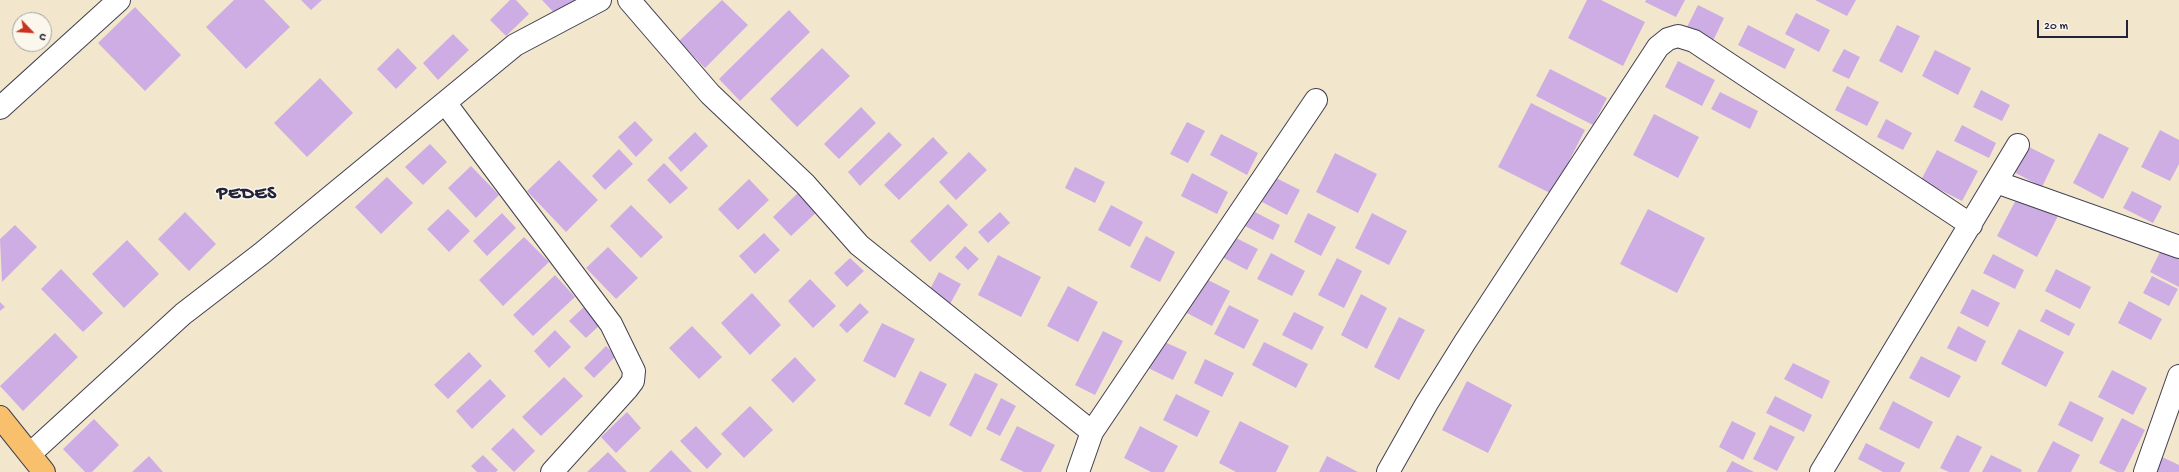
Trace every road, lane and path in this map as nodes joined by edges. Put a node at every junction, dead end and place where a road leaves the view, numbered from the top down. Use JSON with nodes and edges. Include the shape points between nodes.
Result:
{"nodes":[{"id":1,"x":119,"y":0,"type":"edge"},
{"id":2,"x":600,"y":0,"type":"edge"},
{"id":3,"x":629,"y":0,"type":"edge"},
{"id":4,"x":1316,"y":100,"type":"dead end"},
{"id":5,"x":446,"y":104,"type":"junction"},
{"id":6,"x":0,"y":108,"type":"edge"},
{"id":7,"x":2018,"y":145,"type":"dead end"},
{"id":8,"x":1996,"y":182,"type":"junction"},
{"id":9,"x":1970,"y":225,"type":"junction"},
{"id":10,"x":2179,"y":247,"type":"edge"},
{"id":11,"x":2178,"y":381,"type":"edge"},
{"id":12,"x":0,"y":417,"type":"edge"},
{"id":13,"x":1092,"y":432,"type":"junction"},
{"id":14,"x":30,"y":454,"type":"junction"},
{"id":15,"x":44,"y":472,"type":"edge"},
{"id":16,"x":552,"y":472,"type":"edge"},
{"id":17,"x":1078,"y":472,"type":"edge"},
{"id":18,"x":1388,"y":472,"type":"edge"},
{"id":19,"x":1821,"y":472,"type":"edge"},
{"id":20,"x":2145,"y":472,"type":"edge"}],
"edges":[{"from":1,"to":6,"type":"street"},
{"from":2,"to":5,"type":"street","via":[[516,45]]},
{"from":3,"to":13,"type":"street","via":[[710,94],[805,184],[859,245]]},
{"from":4,"to":13,"type":"street"},
{"from":5,"to":14,"type":"street","via":[[261,254],[182,314]]},
{"from":5,"to":16,"type":"street","via":[[611,324],[634,371],[633,381],[627,390]]},
{"from":7,"to":8,"type":"street"},
{"from":8,"to":9,"type":"street"},
{"from":8,"to":10,"type":"street"},
{"from":9,"to":18,"type":"street","via":[[1694,41],[1678,36],[1668,39],[1658,47],[1465,342]]},
{"from":9,"to":19,"type":"street"},
{"from":11,"to":20,"type":"street"},
{"from":12,"to":14,"type":"main road"},
{"from":13,"to":17,"type":"street"},
{"from":14,"to":15,"type":"main road"}]}
